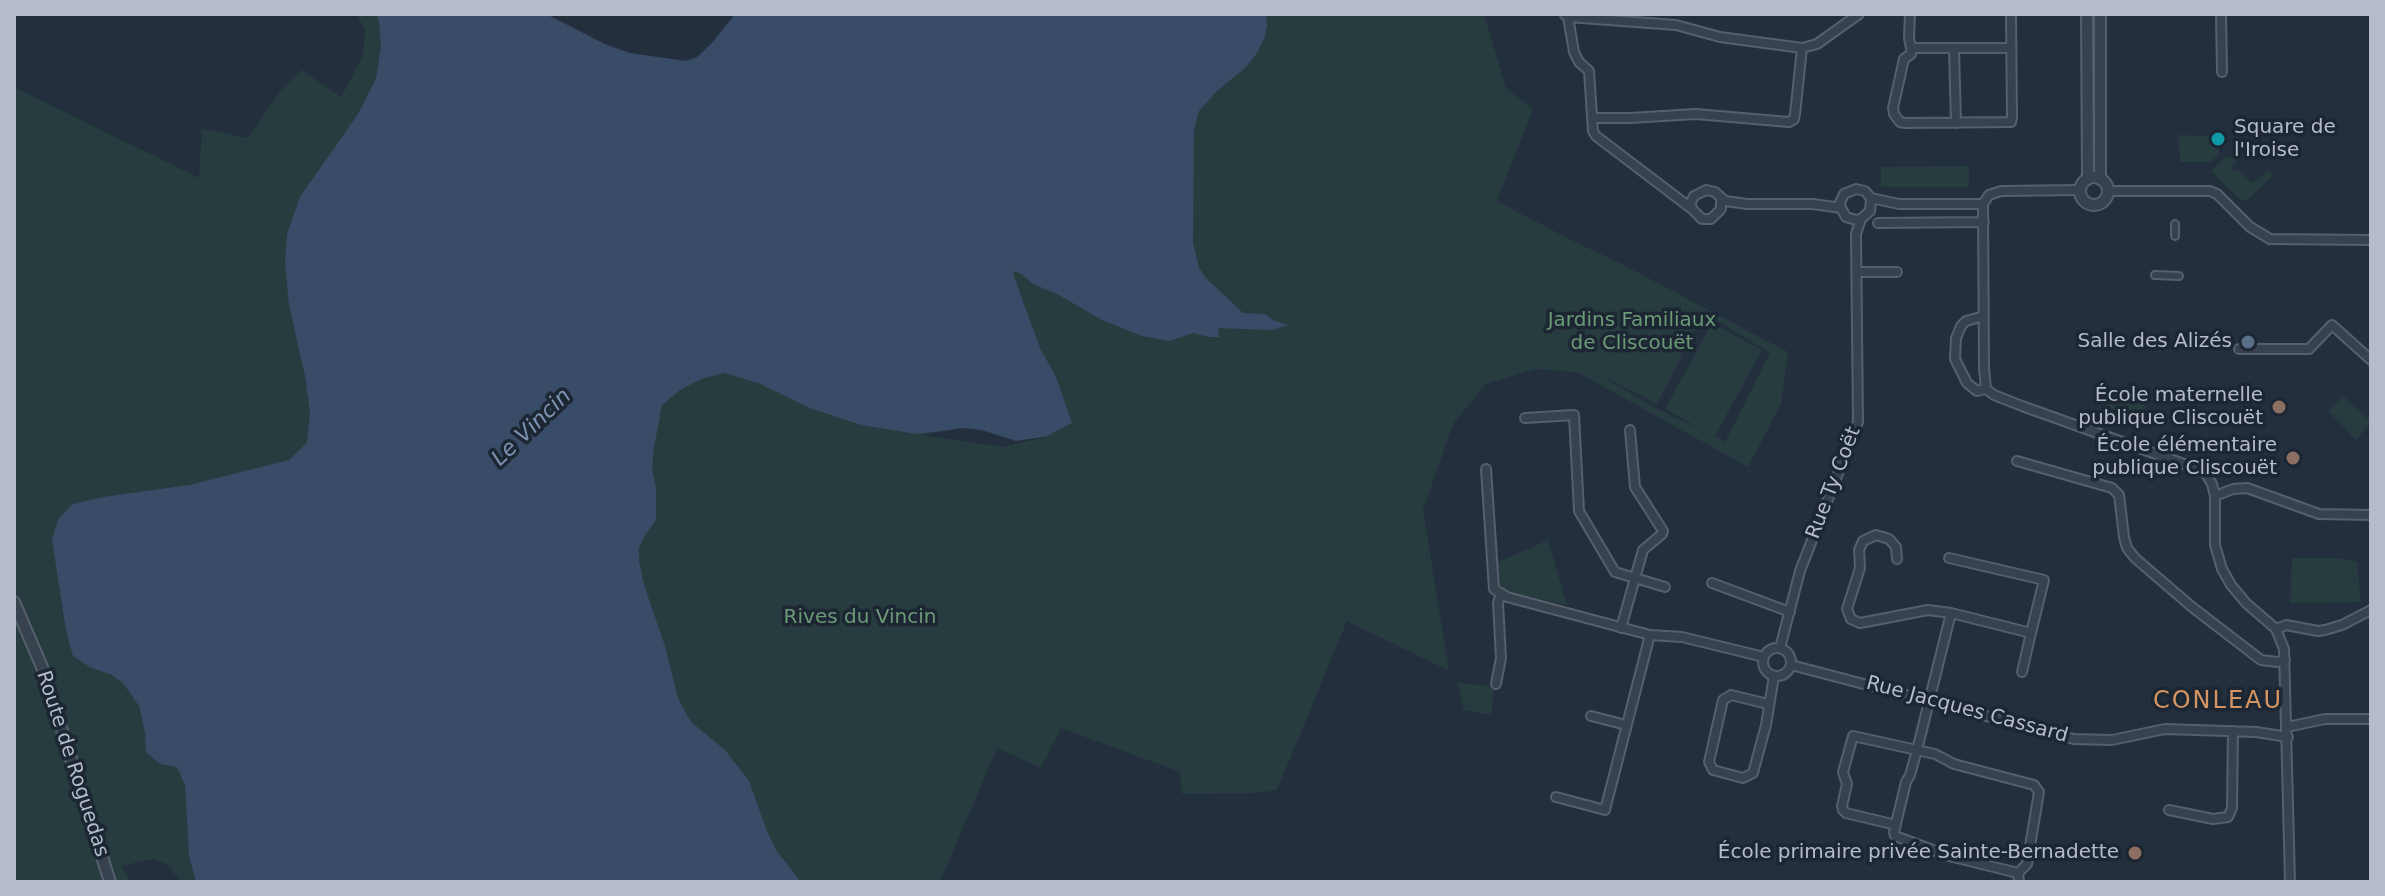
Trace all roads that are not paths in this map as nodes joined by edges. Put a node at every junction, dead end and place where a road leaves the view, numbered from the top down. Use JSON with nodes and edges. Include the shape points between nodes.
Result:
{"nodes":[{"id":1,"x":1859,"y":14,"type":"edge"},
{"id":2,"x":1910,"y":14,"type":"edge"},
{"id":3,"x":2011,"y":14,"type":"edge"},
{"id":4,"x":2086,"y":14,"type":"edge"},
{"id":5,"x":2100,"y":14,"type":"edge"},
{"id":6,"x":2221,"y":14,"type":"edge"},
{"id":7,"x":1566,"y":16,"type":"edge"},
{"id":8,"x":1802,"y":48,"type":"junction"},
{"id":9,"x":1911,"y":48,"type":"junction"},
{"id":10,"x":2011,"y":48,"type":"junction"},
{"id":11,"x":1954,"y":49,"type":"junction"},
{"id":12,"x":2222,"y":72,"type":"dead end"},
{"id":13,"x":1593,"y":118,"type":"junction"},
{"id":14,"x":1956,"y":123,"type":"junction"},
{"id":15,"x":2094,"y":179,"type":"junction"},
{"id":16,"x":2080,"y":190,"type":"junction"},
{"id":17,"x":2107,"y":191,"type":"junction"},
{"id":18,"x":1670,"y":193,"type":"junction"},
{"id":19,"x":1694,"y":196,"type":"junction"},
{"id":20,"x":1842,"y":198,"type":"junction"},
{"id":21,"x":1871,"y":198,"type":"junction"},
{"id":22,"x":1721,"y":199,"type":"junction"},
{"id":23,"x":1747,"y":204,"type":"junction"},
{"id":24,"x":1813,"y":204,"type":"junction"},
{"id":25,"x":1899,"y":204,"type":"junction"},
{"id":26,"x":1983,"y":204,"type":"junction"},
{"id":27,"x":1841,"y":208,"type":"junction"},
{"id":28,"x":1692,"y":209,"type":"junction"},
{"id":29,"x":1870,"y":211,"type":"junction"},
{"id":30,"x":1719,"y":213,"type":"junction"},
{"id":31,"x":1861,"y":219,"type":"junction"},
{"id":32,"x":1984,"y":222,"type":"junction"},
{"id":33,"x":1878,"y":223,"type":"dead end"},
{"id":34,"x":2175,"y":224,"type":"dead end"},
{"id":35,"x":2175,"y":236,"type":"dead end"},
{"id":36,"x":2371,"y":240,"type":"edge"},
{"id":37,"x":1858,"y":272,"type":"junction"},
{"id":38,"x":1897,"y":272,"type":"dead end"},
{"id":39,"x":2155,"y":275,"type":"dead end"},
{"id":40,"x":2179,"y":276,"type":"dead end"},
{"id":41,"x":1984,"y":316,"type":"junction"},
{"id":42,"x":2239,"y":349,"type":"dead end"},
{"id":43,"x":2371,"y":360,"type":"edge"},
{"id":44,"x":1986,"y":389,"type":"junction"},
{"id":45,"x":1525,"y":418,"type":"dead end"},
{"id":46,"x":1630,"y":430,"type":"dead end"},
{"id":47,"x":2017,"y":461,"type":"dead end"},
{"id":48,"x":1486,"y":469,"type":"dead end"},
{"id":49,"x":2215,"y":496,"type":"junction"},
{"id":50,"x":2371,"y":515,"type":"edge"},
{"id":51,"x":1949,"y":558,"type":"dead end"},
{"id":52,"x":1897,"y":559,"type":"dead end"},
{"id":53,"x":1634,"y":579,"type":"junction"},
{"id":54,"x":1712,"y":583,"type":"dead end"},
{"id":55,"x":1665,"y":587,"type":"dead end"},
{"id":56,"x":1501,"y":593,"type":"junction"},
{"id":57,"x":14,"y":602,"type":"edge"},
{"id":58,"x":2371,"y":610,"type":"edge"},
{"id":59,"x":1790,"y":612,"type":"junction"},
{"id":60,"x":1951,"y":613,"type":"junction"},
{"id":61,"x":1621,"y":628,"type":"junction"},
{"id":62,"x":2276,"y":629,"type":"junction"},
{"id":63,"x":2031,"y":633,"type":"junction"},
{"id":64,"x":1650,"y":635,"type":"junction"},
{"id":65,"x":1780,"y":648,"type":"junction"},
{"id":66,"x":1764,"y":657,"type":"junction"},
{"id":67,"x":2285,"y":660,"type":"junction"},
{"id":68,"x":1791,"y":665,"type":"junction"},
{"id":69,"x":2022,"y":672,"type":"dead end"},
{"id":70,"x":1774,"y":676,"type":"junction"},
{"id":71,"x":1496,"y":684,"type":"dead end"},
{"id":72,"x":1929,"y":701,"type":"junction"},
{"id":73,"x":1768,"y":704,"type":"junction"},
{"id":74,"x":1591,"y":716,"type":"dead end"},
{"id":75,"x":2371,"y":719,"type":"edge"},
{"id":76,"x":1626,"y":725,"type":"junction"},
{"id":77,"x":2233,"y":731,"type":"junction"},
{"id":78,"x":2287,"y":732,"type":"junction"},
{"id":79,"x":1917,"y":750,"type":"junction"},
{"id":80,"x":1556,"y":797,"type":"dead end"},
{"id":81,"x":2169,"y":810,"type":"dead end"},
{"id":82,"x":1896,"y":825,"type":"junction"},
{"id":83,"x":2019,"y":878,"type":"edge"},
{"id":84,"x":110,"y":882,"type":"edge"},
{"id":85,"x":2290,"y":882,"type":"edge"}],
"edges":[{"from":1,"to":8,"type":"street","via":[[1817,44]]},
{"from":2,"to":9,"type":"street"},
{"from":3,"to":10,"type":"street"},
{"from":4,"to":5,"type":"street"},
{"from":4,"to":15,"type":"street"},
{"from":5,"to":15,"type":"street"},
{"from":6,"to":12,"type":"street"},
{"from":7,"to":8,"type":"street","via":[[1676,25]]},
{"from":7,"to":13,"type":"street","via":[[1574,52],[1589,71]]},
{"from":8,"to":13,"type":"street","via":[[1795,114],[1789,122],[1696,114]]},
{"from":9,"to":11,"type":"street"},
{"from":9,"to":14,"type":"street","via":[[1904,59],[1894,114],[1905,123]]},
{"from":10,"to":11,"type":"street"},
{"from":10,"to":14,"type":"street","via":[[2011,122]]},
{"from":11,"to":14,"type":"street"},
{"from":13,"to":18,"type":"street","via":[[1596,136]]},
{"from":15,"to":16,"type":"street","via":[[2082,183]]},
{"from":15,"to":17,"type":"street"},
{"from":16,"to":17,"type":"street","via":[[2082,199],[2093,205],[2102,203]]},
{"from":16,"to":26,"type":"street","via":[[2001,191]]},
{"from":17,"to":36,"type":"street","via":[[2210,191],[2270,239]]},
{"from":18,"to":19,"type":"street"},
{"from":18,"to":28,"type":"street"},
{"from":19,"to":22,"type":"street","via":[[1706,190]]},
{"from":19,"to":28,"type":"street"},
{"from":20,"to":21,"type":"street","via":[[1856,189]]},
{"from":20,"to":24,"type":"street"},
{"from":20,"to":27,"type":"street"},
{"from":21,"to":25,"type":"street"},
{"from":21,"to":29,"type":"street"},
{"from":22,"to":23,"type":"street"},
{"from":22,"to":30,"type":"street"},
{"from":23,"to":24,"type":"street"},
{"from":23,"to":30,"type":"street"},
{"from":24,"to":27,"type":"street"},
{"from":25,"to":26,"type":"street"},
{"from":25,"to":29,"type":"street"},
{"from":26,"to":32,"type":"street"},
{"from":27,"to":31,"type":"street","via":[[1851,219]]},
{"from":28,"to":30,"type":"street","via":[[1702,219]]},
{"from":29,"to":31,"type":"street"},
{"from":31,"to":37,"type":"street","name":"Rue Ty Coët","via":[[1856,234]]},
{"from":32,"to":33,"type":"street"},
{"from":32,"to":41,"type":"street"},
{"from":34,"to":35,"type":"street"},
{"from":37,"to":38,"type":"street"},
{"from":37,"to":59,"type":"street","name":"Rue Ty Coët","via":[[1858,422],[1800,571]]},
{"from":39,"to":40,"type":"street"},
{"from":41,"to":44,"type":"street"},
{"from":41,"to":44,"type":"street","via":[[1961,326],[1955,355],[1967,383],[1977,391]]},
{"from":42,"to":43,"type":"street","via":[[2309,349],[2332,325]]},
{"from":44,"to":49,"type":"street","via":[[2202,471]]},
{"from":45,"to":53,"type":"street","via":[[1574,415],[1579,511],[1615,572]]},
{"from":46,"to":53,"type":"street","via":[[1635,487],[1663,531],[1643,550]]},
{"from":47,"to":67,"type":"street","via":[[2112,488],[2119,495],[2127,548],[2135,558],[2261,660]]},
{"from":48,"to":56,"type":"street","via":[[1494,589]]},
{"from":49,"to":50,"type":"street","via":[[2247,488],[2319,514]]},
{"from":49,"to":62,"type":"street","via":[[2215,545],[2222,569],[2246,603]]},
{"from":51,"to":63,"type":"street","via":[[2044,580]]},
{"from":52,"to":60,"type":"street","via":[[1889,539],[1876,535],[1863,541],[1847,609],[1851,619],[1860,623],[1928,610]]},
{"from":53,"to":55,"type":"street"},
{"from":53,"to":61,"type":"street"},
{"from":54,"to":59,"type":"street"},
{"from":56,"to":61,"type":"street"},
{"from":56,"to":71,"type":"street"},
{"from":57,"to":84,"type":"street","name":"Route de Roguedas","via":[[42,667]]},
{"from":58,"to":62,"type":"street","via":[[2325,630],[2286,625]]},
{"from":59,"to":65,"type":"street","name":"Rue Ty Coët"},
{"from":60,"to":63,"type":"street"},
{"from":60,"to":72,"type":"street"},
{"from":61,"to":64,"type":"street"},
{"from":62,"to":67,"type":"street"},
{"from":63,"to":69,"type":"street"},
{"from":64,"to":66,"type":"street","via":[[1682,637]]},
{"from":64,"to":76,"type":"street"},
{"from":65,"to":66,"type":"street","via":[[1770,649]]},
{"from":65,"to":68,"type":"street","via":[[1789,654]]},
{"from":66,"to":70,"type":"street","via":[[1765,669]]},
{"from":67,"to":78,"type":"street"},
{"from":68,"to":70,"type":"street"},
{"from":68,"to":72,"type":"street","name":"Rue Jacques Cassard"},
{"from":70,"to":73,"type":"street"},
{"from":72,"to":77,"type":"street","name":"Rue Jacques Cassard","via":[[2074,739],[2112,740],[2165,729]]},
{"from":72,"to":79,"type":"street"},
{"from":73,"to":73,"type":"street","via":[[1753,773],[1743,778],[1713,770],[1709,762],[1723,700],[1731,695]]},
{"from":74,"to":76,"type":"street"},
{"from":75,"to":78,"type":"street","name":"Rue Jacques Cassard","via":[[2325,719]]},
{"from":76,"to":80,"type":"street","via":[[1605,810]]},
{"from":77,"to":78,"type":"street","name":"Rue Jacques Cassard"},
{"from":77,"to":81,"type":"street","via":[[2228,817]]},
{"from":78,"to":85,"type":"street"},
{"from":79,"to":82,"type":"street"},
{"from":79,"to":82,"type":"street","via":[[1851,739],[1843,772],[1843,810]]},
{"from":79,"to":83,"type":"street","via":[[2038,789],[2027,864]]},
{"from":82,"to":83,"type":"street","via":[[1895,836],[1901,839]]}]}
